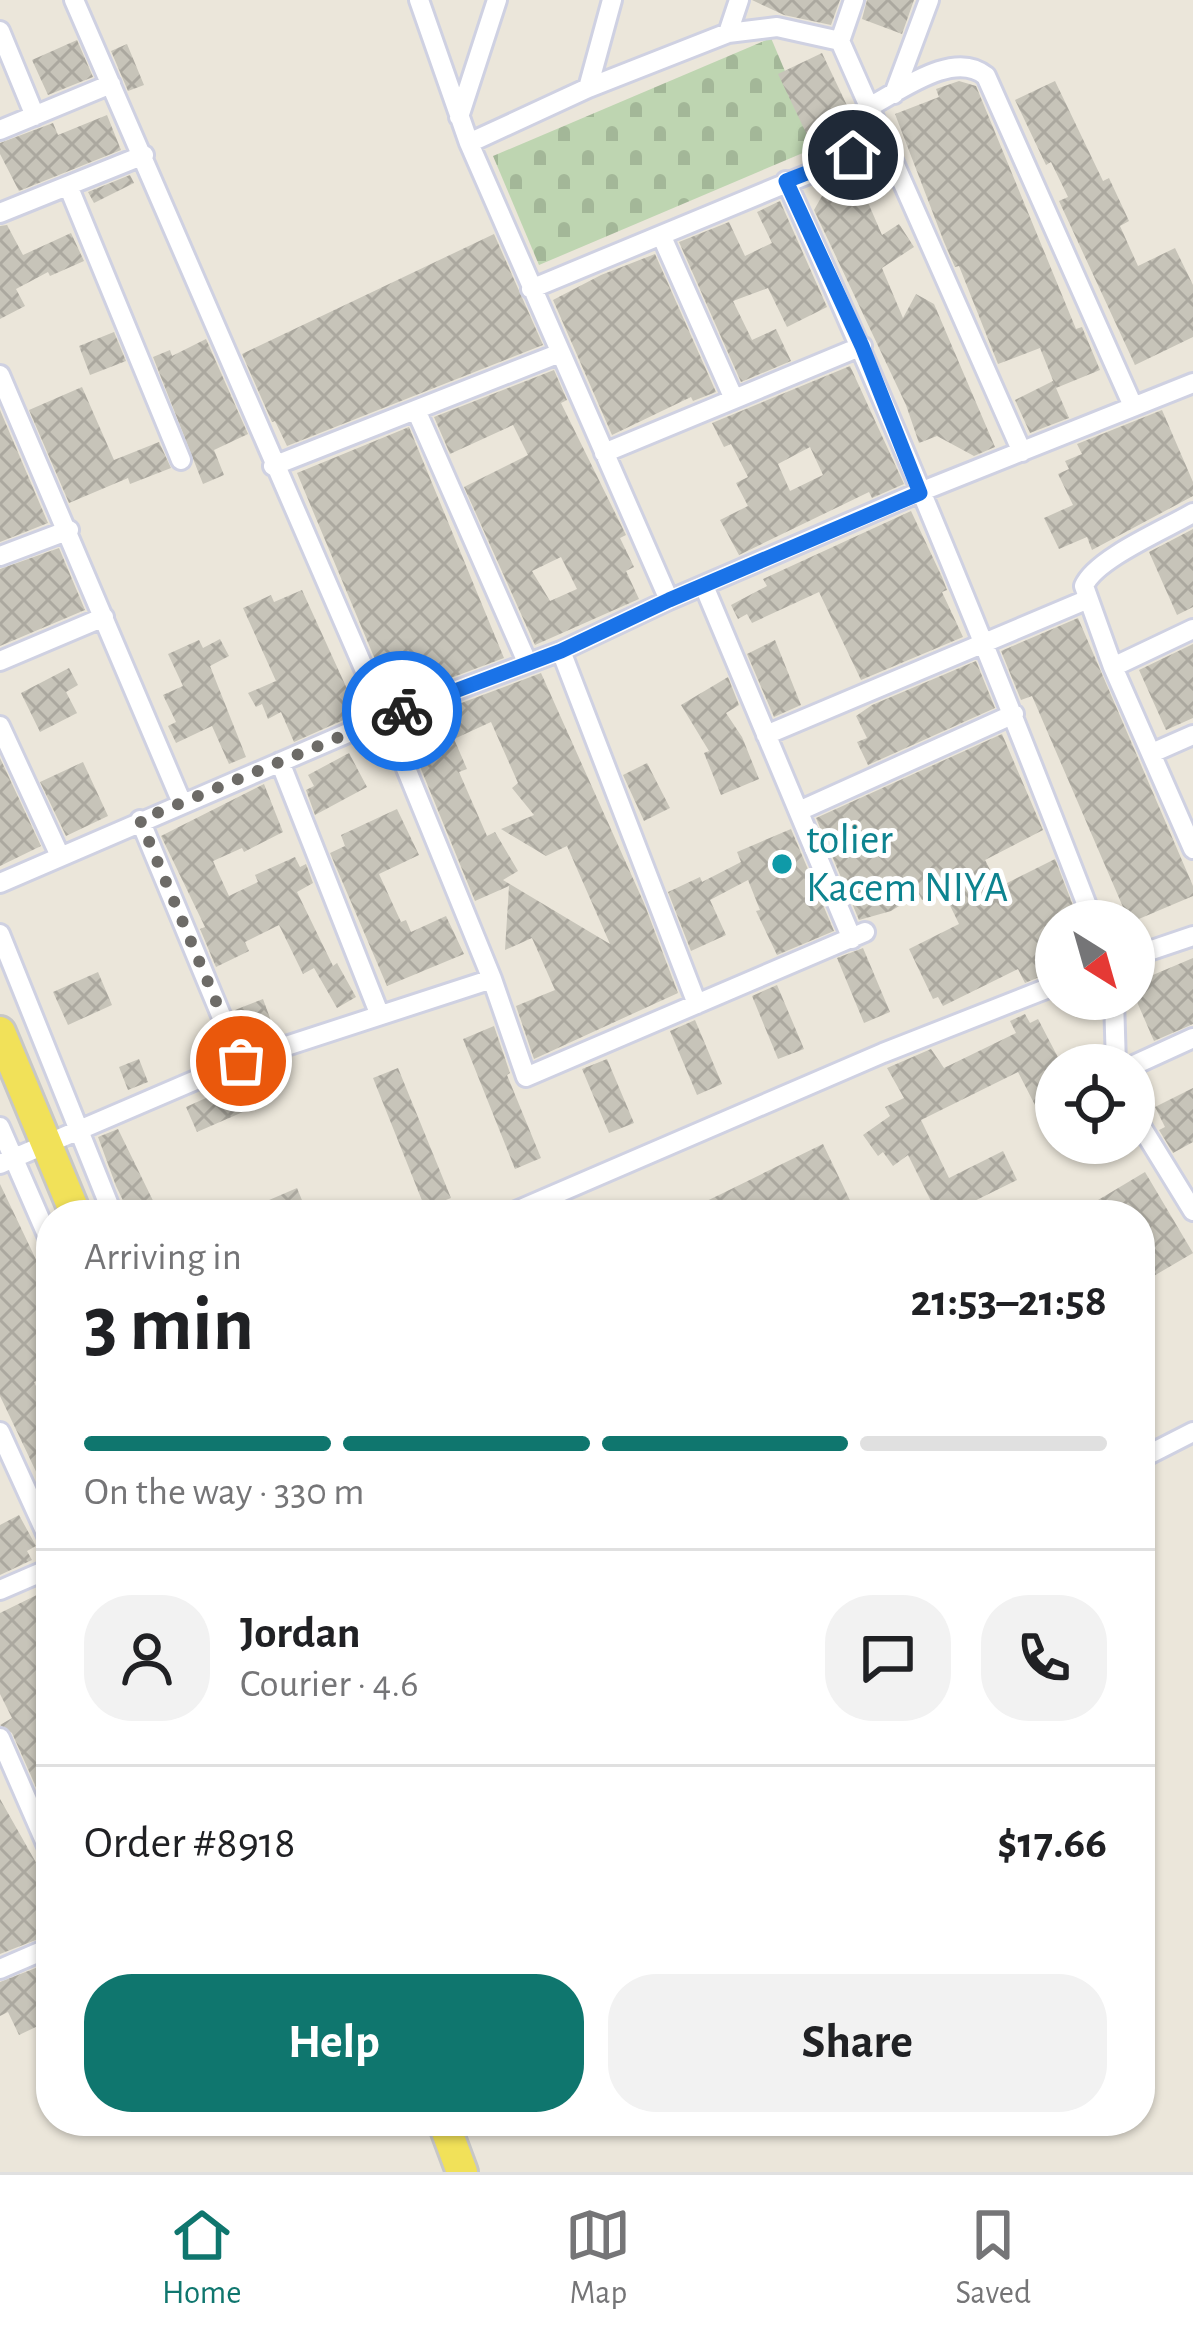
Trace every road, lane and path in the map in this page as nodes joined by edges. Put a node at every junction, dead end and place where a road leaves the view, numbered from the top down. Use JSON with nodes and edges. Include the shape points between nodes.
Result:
{"nodes":[{"id":1,"x":74,"y":0,"type":"edge"},
{"id":2,"x":419,"y":0,"type":"edge"},
{"id":3,"x":496,"y":0,"type":"edge"},
{"id":4,"x":612,"y":0,"type":"edge"},
{"id":5,"x":739,"y":0,"type":"edge"},
{"id":6,"x":854,"y":0,"type":"edge"},
{"id":7,"x":929,"y":0,"type":"edge"},
{"id":8,"x":0,"y":32,"type":"edge"},
{"id":9,"x":728,"y":33,"type":"junction"},
{"id":10,"x":840,"y":41,"type":"junction"},
{"id":11,"x":111,"y":84,"type":"junction"},
{"id":12,"x":588,"y":88,"type":"junction"},
{"id":13,"x":894,"y":94,"type":"junction"},
{"id":14,"x":869,"y":106,"type":"junction"},
{"id":15,"x":35,"y":116,"type":"junction"},
{"id":16,"x":459,"y":117,"type":"junction"},
{"id":17,"x":0,"y":130,"type":"edge"},
{"id":18,"x":886,"y":142,"type":"junction"},
{"id":19,"x":469,"y":143,"type":"junction"},
{"id":20,"x":143,"y":155,"type":"junction"},
{"id":21,"x":786,"y":181,"type":"junction"},
{"id":22,"x":69,"y":188,"type":"junction"},
{"id":23,"x":0,"y":213,"type":"edge"},
{"id":24,"x":662,"y":238,"type":"junction"},
{"id":25,"x":531,"y":289,"type":"junction"},
{"id":26,"x":862,"y":346,"type":"junction"},
{"id":27,"x":560,"y":353,"type":"junction"},
{"id":28,"x":1193,"y":383,"type":"edge"},
{"id":29,"x":2,"y":388,"type":"edge"},
{"id":30,"x":734,"y":399,"type":"junction"},
{"id":31,"x":1133,"y":406,"type":"junction"},
{"id":32,"x":416,"y":410,"type":"junction"},
{"id":33,"x":1022,"y":452,"type":"junction"},
{"id":34,"x":604,"y":453,"type":"junction"},
{"id":35,"x":181,"y":460,"type":"dead end"},
{"id":36,"x":274,"y":466,"type":"junction"},
{"id":37,"x":920,"y":493,"type":"junction"},
{"id":38,"x":1193,"y":513,"type":"edge"},
{"id":39,"x":69,"y":530,"type":"junction"},
{"id":40,"x":0,"y":556,"type":"edge"},
{"id":41,"x":704,"y":586,"type":"junction"},
{"id":42,"x":669,"y":600,"type":"junction"},
{"id":43,"x":1086,"y":600,"type":"junction"},
{"id":44,"x":104,"y":617,"type":"junction"},
{"id":45,"x":1193,"y":629,"type":"edge"},
{"id":46,"x":985,"y":639,"type":"junction"},
{"id":47,"x":561,"y":651,"type":"junction"},
{"id":48,"x":0,"y":661,"type":"edge"},
{"id":49,"x":527,"y":662,"type":"junction"},
{"id":50,"x":1114,"y":667,"type":"junction"},
{"id":51,"x":1014,"y":714,"type":"junction"},
{"id":52,"x":385,"y":717,"type":"junction"},
{"id":53,"x":0,"y":726,"type":"edge"},
{"id":54,"x":766,"y":735,"type":"junction"},
{"id":55,"x":1193,"y":735,"type":"edge"},
{"id":56,"x":1152,"y":753,"type":"junction"},
{"id":57,"x":280,"y":762,"type":"junction"},
{"id":58,"x":182,"y":803,"type":"junction"},
{"id":59,"x":799,"y":811,"type":"junction"},
{"id":60,"x":140,"y":820,"type":"junction"},
{"id":61,"x":1193,"y":849,"type":"edge"},
{"id":62,"x":60,"y":856,"type":"junction"},
{"id":63,"x":0,"y":883,"type":"edge"},
{"id":64,"x":1086,"y":900,"type":"edge"},
{"id":65,"x":0,"y":934,"type":"edge"},
{"id":66,"x":1193,"y":936,"type":"edge"},
{"id":67,"x":1155,"y":949,"type":"edge"},
{"id":68,"x":492,"y":979,"type":"junction"},
{"id":69,"x":1035,"y":993,"type":"edge"},
{"id":70,"x":697,"y":1004,"type":"junction"},
{"id":71,"x":379,"y":1013,"type":"junction"},
{"id":72,"x":0,"y":1032,"type":"edge"},
{"id":73,"x":1193,"y":1038,"type":"edge"},
{"id":74,"x":1155,"y":1055,"type":"edge"},
{"id":75,"x":241,"y":1061,"type":"junction"},
{"id":76,"x":0,"y":1127,"type":"edge"},
{"id":77,"x":80,"y":1132,"type":"junction"},
{"id":78,"x":49,"y":1146,"type":"junction"},
{"id":79,"x":1155,"y":1149,"type":"edge"},
{"id":80,"x":7,"y":1161,"type":"edge"},
{"id":81,"x":70,"y":1200,"type":"edge"},
{"id":82,"x":106,"y":1200,"type":"edge"},
{"id":83,"x":542,"y":1200,"type":"edge"},
{"id":84,"x":1193,"y":1211,"type":"edge"},
{"id":85,"x":36,"y":1216,"type":"edge"},
{"id":86,"x":0,"y":1432,"type":"edge"},
{"id":87,"x":1193,"y":1432,"type":"edge"},
{"id":88,"x":1155,"y":1451,"type":"edge"},
{"id":89,"x":36,"y":1511,"type":"edge"},
{"id":90,"x":36,"y":1574,"type":"edge"},
{"id":91,"x":0,"y":1590,"type":"edge"},
{"id":92,"x":0,"y":1738,"type":"edge"},
{"id":93,"x":36,"y":1821,"type":"edge"},
{"id":94,"x":36,"y":1953,"type":"edge"},
{"id":95,"x":0,"y":1969,"type":"edge"},
{"id":96,"x":449,"y":2136,"type":"edge"},
{"id":97,"x":462,"y":2172,"type":"edge"}],
"edges":[{"from":1,"to":11,"type":"street"},
{"from":2,"to":16,"type":"street"},
{"from":3,"to":16,"type":"street"},
{"from":4,"to":12,"type":"street"},
{"from":5,"to":9,"type":"street"},
{"from":6,"to":10,"type":"street"},
{"from":7,"to":13,"type":"street"},
{"from":8,"to":15,"type":"street"},
{"from":9,"to":10,"type":"street","via":[[777,27]]},
{"from":9,"to":12,"type":"street"},
{"from":10,"to":14,"type":"street"},
{"from":11,"to":15,"type":"street"},
{"from":11,"to":20,"type":"street"},
{"from":12,"to":19,"type":"street"},
{"from":13,"to":14,"type":"street"},
{"from":13,"to":31,"type":"street","via":[[960,66],[986,76]]},
{"from":14,"to":18,"type":"street"},
{"from":15,"to":17,"type":"street"},
{"from":16,"to":19,"type":"street"},
{"from":18,"to":21,"type":"street"},
{"from":18,"to":33,"type":"street"},
{"from":19,"to":25,"type":"street"},
{"from":20,"to":22,"type":"street"},
{"from":20,"to":36,"type":"street"},
{"from":21,"to":24,"type":"street"},
{"from":21,"to":26,"type":"street"},
{"from":22,"to":23,"type":"street"},
{"from":22,"to":35,"type":"street"},
{"from":24,"to":25,"type":"street"},
{"from":24,"to":30,"type":"street"},
{"from":25,"to":27,"type":"street"},
{"from":26,"to":30,"type":"street"},
{"from":26,"to":37,"type":"street"},
{"from":27,"to":32,"type":"street"},
{"from":27,"to":34,"type":"street"},
{"from":28,"to":31,"type":"street"},
{"from":29,"to":39,"type":"street"},
{"from":30,"to":34,"type":"street"},
{"from":31,"to":33,"type":"street"},
{"from":32,"to":36,"type":"street"},
{"from":32,"to":49,"type":"street"},
{"from":33,"to":37,"type":"street"},
{"from":34,"to":42,"type":"street"},
{"from":36,"to":52,"type":"street"},
{"from":37,"to":41,"type":"street"},
{"from":37,"to":46,"type":"street"},
{"from":38,"to":43,"type":"street","via":[[1086,578]]},
{"from":39,"to":40,"type":"street"},
{"from":39,"to":44,"type":"street"},
{"from":41,"to":42,"type":"street"},
{"from":41,"to":54,"type":"street"},
{"from":42,"to":47,"type":"street"},
{"from":43,"to":46,"type":"street"},
{"from":43,"to":50,"type":"street"},
{"from":44,"to":48,"type":"street"},
{"from":44,"to":58,"type":"street"},
{"from":45,"to":50,"type":"street"},
{"from":46,"to":51,"type":"street"},
{"from":46,"to":54,"type":"street"},
{"from":47,"to":49,"type":"street"},
{"from":47,"to":70,"type":"street"},
{"from":49,"to":52,"type":"street"},
{"from":50,"to":56,"type":"street"},
{"from":51,"to":59,"type":"street"},
{"from":51,"to":64,"type":"street"},
{"from":52,"to":57,"type":"street"},
{"from":52,"to":68,"type":"street"},
{"from":53,"to":62,"type":"street"},
{"from":54,"to":59,"type":"street"},
{"from":55,"to":56,"type":"street"},
{"from":56,"to":61,"type":"street"},
{"from":57,"to":58,"type":"street"},
{"from":57,"to":71,"type":"street"},
{"from":58,"to":60,"type":"street"},
{"from":59,"to":70,"type":"street","via":[[859,936]]},
{"from":60,"to":62,"type":"street"},
{"from":60,"to":75,"type":"street"},
{"from":62,"to":63,"type":"street"},
{"from":65,"to":77,"type":"street"},
{"from":66,"to":67,"type":"street"},
{"from":68,"to":70,"type":"street","via":[[526,1077]]},
{"from":68,"to":71,"type":"street"},
{"from":69,"to":83,"type":"street"},
{"from":71,"to":75,"type":"street"},
{"from":72,"to":78,"type":"main road"},
{"from":73,"to":74,"type":"street"},
{"from":75,"to":77,"type":"street"},
{"from":76,"to":80,"type":"street"},
{"from":77,"to":78,"type":"street"},
{"from":77,"to":82,"type":"street"},
{"from":78,"to":80,"type":"street"},
{"from":78,"to":81,"type":"main road"},
{"from":79,"to":84,"type":"street"},
{"from":80,"to":85,"type":"street"},
{"from":86,"to":89,"type":"street"},
{"from":87,"to":88,"type":"street"},
{"from":90,"to":91,"type":"street"},
{"from":92,"to":93,"type":"street"},
{"from":94,"to":95,"type":"street"},
{"from":96,"to":97,"type":"main road"}]}
